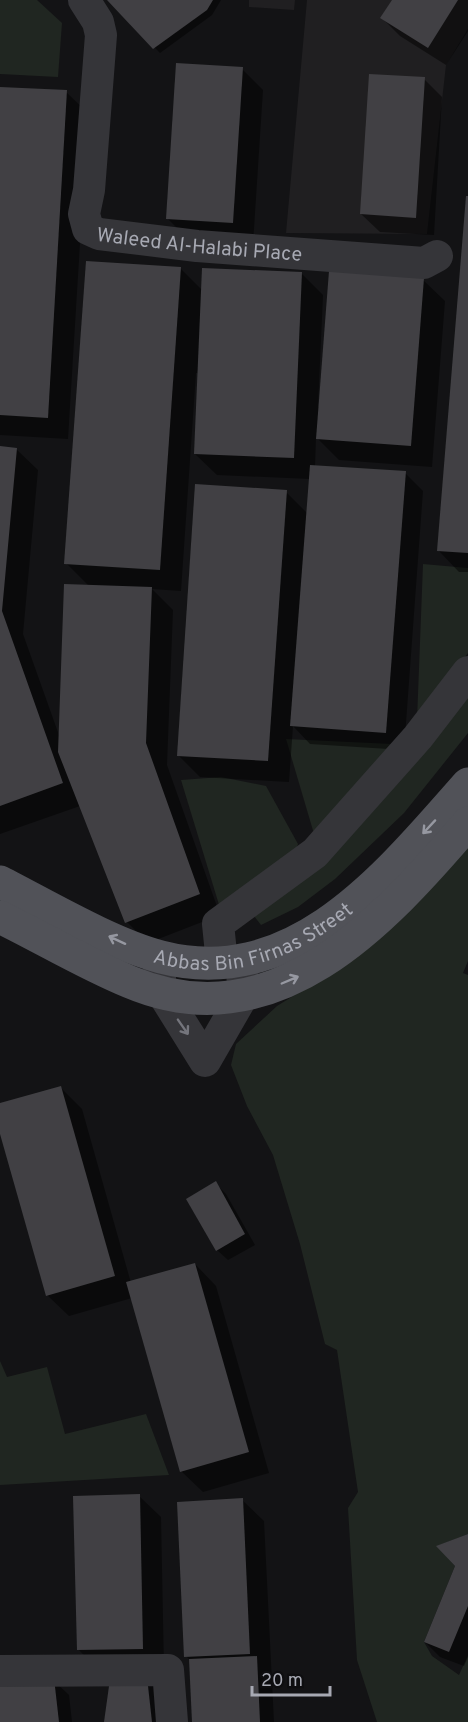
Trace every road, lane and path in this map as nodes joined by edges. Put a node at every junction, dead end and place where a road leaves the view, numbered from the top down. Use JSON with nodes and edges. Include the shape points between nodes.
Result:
{"nodes":[{"id":1,"x":84,"y":0,"type":"edge"},
{"id":2,"x":437,"y":256,"type":"dead end"},
{"id":3,"x":468,"y":672,"type":"edge"},
{"id":4,"x":468,"y":784,"type":"edge"},
{"id":5,"x":468,"y":823,"type":"edge"},
{"id":6,"x":0,"y":882,"type":"edge"},
{"id":7,"x":0,"y":917,"type":"edge"},
{"id":8,"x":161,"y":957,"type":"junction"},
{"id":9,"x":232,"y":962,"type":"junction"},
{"id":10,"x":162,"y":992,"type":"junction"},
{"id":11,"x":243,"y":995,"type":"junction"},
{"id":12,"x":0,"y":1671,"type":"edge"},
{"id":13,"x":172,"y":1722,"type":"edge"}],
"edges":[{"from":1,"to":2,"type":"street","name":"Waleed Al-Halabi Place","via":[[101,35],[84,214],[88,230],[196,246],[424,263]]},
{"from":3,"to":9,"type":"street","via":[[417,737],[315,853],[218,924]]},
{"from":4,"to":9,"type":"main road","name":"Abbas Bin Firnas Street","one_way":true,"via":[[384,874],[336,918],[280,951]]},
{"from":11,"to":5,"type":"main road","name":"Abbas Bin Firnas Street","one_way":true,"via":[[305,974],[333,957],[394,901]]},
{"from":8,"to":6,"type":"main road","name":"Abbas Bin Firnas Street","one_way":true},
{"from":7,"to":10,"type":"main road","name":"Abbas Bin Firnas Street","via":[[130,982]]},
{"from":8,"to":9,"type":"main road","name":"Abbas Bin Firnas Street","via":[[181,962]]},
{"from":8,"to":10,"type":"street"},
{"from":9,"to":11,"type":"street"},
{"from":10,"to":11,"type":"main road","name":"Abbas Bin Firnas Street","via":[[188,997]]},
{"from":10,"to":11,"type":"street","one_way":true,"via":[[205,1061]]},
{"from":12,"to":13,"type":"street","via":[[168,1670]]}]}
